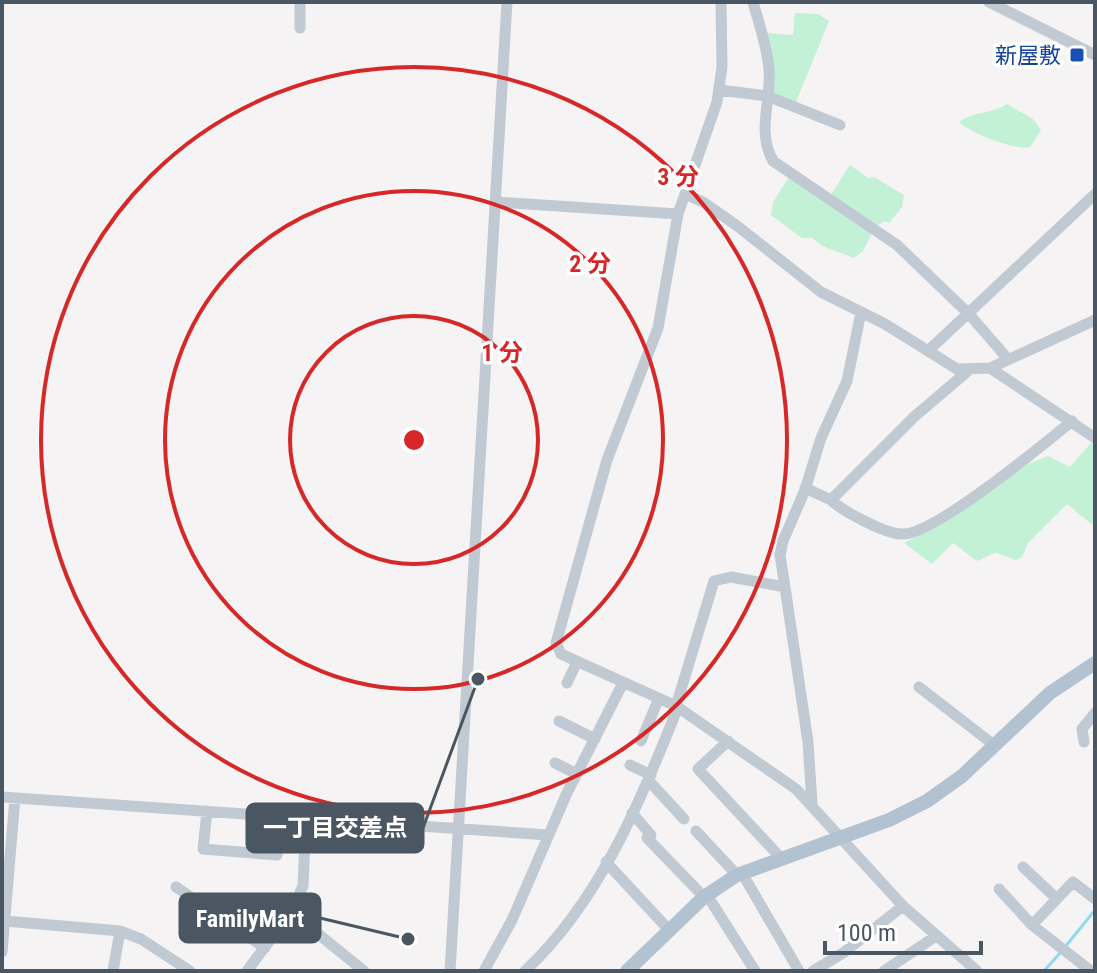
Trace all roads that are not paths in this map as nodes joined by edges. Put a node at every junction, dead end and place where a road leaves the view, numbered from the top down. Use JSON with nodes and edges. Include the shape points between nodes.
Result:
{"nodes":[{"id":1,"x":300,"y":2,"type":"edge"},
{"id":2,"x":507,"y":2,"type":"edge"},
{"id":3,"x":721,"y":2,"type":"edge"},
{"id":4,"x":753,"y":2,"type":"edge"},
{"id":5,"x":989,"y":2,"type":"edge"},
{"id":6,"x":300,"y":28,"type":"dead end"},
{"id":7,"x":1095,"y":55,"type":"edge"},
{"id":8,"x":720,"y":90,"type":"junction"},
{"id":9,"x":767,"y":96,"type":"junction"},
{"id":10,"x":800,"y":109,"type":"junction"},
{"id":11,"x":795,"y":121,"type":"dead end"},
{"id":12,"x":824,"y":136,"type":"dead end"},
{"id":13,"x":685,"y":194,"type":"junction"},
{"id":14,"x":1095,"y":194,"type":"edge"},
{"id":15,"x":495,"y":202,"type":"junction"},
{"id":16,"x":678,"y":214,"type":"junction"},
{"id":17,"x":861,"y":312,"type":"junction"},
{"id":18,"x":969,"y":314,"type":"junction"},
{"id":19,"x":1095,"y":320,"type":"edge"},
{"id":20,"x":928,"y":351,"type":"junction"},
{"id":21,"x":1007,"y":358,"type":"junction"},
{"id":22,"x":990,"y":368,"type":"junction"},
{"id":23,"x":969,"y":370,"type":"junction"},
{"id":24,"x":1072,"y":421,"type":"junction"},
{"id":25,"x":1095,"y":438,"type":"edge"},
{"id":26,"x":805,"y":488,"type":"junction"},
{"id":27,"x":831,"y":500,"type":"junction"},
{"id":28,"x":785,"y":587,"type":"junction"},
{"id":29,"x":577,"y":662,"type":"junction"},
{"id":30,"x":1095,"y":663,"type":"edge"},
{"id":31,"x":567,"y":683,"type":"dead end"},
{"id":32,"x":623,"y":683,"type":"junction"},
{"id":33,"x":919,"y":687,"type":"dead end"},
{"id":34,"x":659,"y":698,"type":"junction"},
{"id":35,"x":677,"y":706,"type":"junction"},
{"id":36,"x":1095,"y":713,"type":"edge"},
{"id":37,"x":559,"y":721,"type":"dead end"},
{"id":38,"x":595,"y":739,"type":"junction"},
{"id":39,"x":641,"y":741,"type":"dead end"},
{"id":40,"x":728,"y":741,"type":"junction"},
{"id":41,"x":1084,"y":742,"type":"dead end"},
{"id":42,"x":994,"y":745,"type":"junction"},
{"id":43,"x":555,"y":763,"type":"dead end"},
{"id":44,"x":630,"y":765,"type":"dead end"},
{"id":45,"x":577,"y":774,"type":"junction"},
{"id":46,"x":650,"y":778,"type":"junction"},
{"id":47,"x":2,"y":797,"type":"edge"},
{"id":48,"x":15,"y":798,"type":"junction"},
{"id":49,"x":812,"y":803,"type":"junction"},
{"id":50,"x":207,"y":811,"type":"junction"},
{"id":51,"x":632,"y":813,"type":"junction"},
{"id":52,"x":280,"y":815,"type":"junction"},
{"id":53,"x":306,"y":817,"type":"junction"},
{"id":54,"x":684,"y":819,"type":"dead end"},
{"id":55,"x":458,"y":827,"type":"junction"},
{"id":56,"x":696,"y":831,"type":"dead end"},
{"id":57,"x":548,"y":835,"type":"junction"},
{"id":58,"x":838,"y":836,"type":"junction"},
{"id":59,"x":780,"y":857,"type":"junction"},
{"id":60,"x":606,"y":862,"type":"junction"},
{"id":61,"x":1023,"y":867,"type":"dead end"},
{"id":62,"x":739,"y":874,"type":"junction"},
{"id":63,"x":176,"y":887,"type":"dead end"},
{"id":64,"x":999,"y":889,"type":"dead end"},
{"id":65,"x":705,"y":896,"type":"junction"},
{"id":66,"x":1057,"y":899,"type":"junction"},
{"id":67,"x":1095,"y":899,"type":"edge"},
{"id":68,"x":903,"y":906,"type":"junction"},
{"id":69,"x":291,"y":912,"type":"junction"},
{"id":70,"x":5,"y":921,"type":"junction"},
{"id":71,"x":1032,"y":925,"type":"junction"},
{"id":72,"x":669,"y":930,"type":"junction"},
{"id":73,"x":120,"y":931,"type":"junction"},
{"id":74,"x":936,"y":936,"type":"junction"},
{"id":75,"x":265,"y":948,"type":"junction"},
{"id":76,"x":2,"y":952,"type":"edge"},
{"id":77,"x":1093,"y":970,"type":"edge"},
{"id":78,"x":113,"y":971,"type":"edge"},
{"id":79,"x":190,"y":971,"type":"edge"},
{"id":80,"x":247,"y":971,"type":"edge"},
{"id":81,"x":364,"y":971,"type":"edge"},
{"id":82,"x":450,"y":971,"type":"edge"},
{"id":83,"x":484,"y":971,"type":"edge"},
{"id":84,"x":525,"y":971,"type":"edge"},
{"id":85,"x":627,"y":971,"type":"edge"},
{"id":86,"x":755,"y":971,"type":"edge"},
{"id":87,"x":799,"y":971,"type":"edge"},
{"id":88,"x":813,"y":971,"type":"edge"},
{"id":89,"x":884,"y":971,"type":"edge"},
{"id":90,"x":977,"y":971,"type":"edge"}],
"edges":[{"from":1,"to":6,"type":"street"},
{"from":2,"to":15,"type":"street"},
{"from":3,"to":8,"type":"street"},
{"from":4,"to":9,"type":"street","via":[[770,72]]},
{"from":5,"to":7,"type":"street"},
{"from":8,"to":9,"type":"street"},
{"from":8,"to":13,"type":"street"},
{"from":9,"to":10,"type":"street"},
{"from":9,"to":18,"type":"street","via":[[764,128],[773,161],[897,245]]},
{"from":10,"to":11,"type":"street"},
{"from":10,"to":12,"type":"street","via":[[834,123]]},
{"from":13,"to":16,"type":"street"},
{"from":13,"to":17,"type":"street","via":[[736,225],[821,292]]},
{"from":14,"to":18,"type":"street"},
{"from":15,"to":16,"type":"street"},
{"from":15,"to":55,"type":"street"},
{"from":16,"to":29,"type":"street","via":[[658,328],[607,460],[556,633],[559,652]]},
{"from":17,"to":20,"type":"street"},
{"from":17,"to":26,"type":"street","via":[[847,381]]},
{"from":18,"to":20,"type":"street"},
{"from":18,"to":21,"type":"street"},
{"from":19,"to":21,"type":"street"},
{"from":20,"to":23,"type":"street","via":[[953,368]]},
{"from":21,"to":22,"type":"street"},
{"from":22,"to":23,"type":"street"},
{"from":22,"to":24,"type":"street"},
{"from":23,"to":27,"type":"street"},
{"from":24,"to":25,"type":"street"},
{"from":24,"to":27,"type":"street","via":[[1034,455],[914,532],[892,532]]},
{"from":26,"to":27,"type":"street"},
{"from":26,"to":28,"type":"street","via":[[780,555]]},
{"from":28,"to":35,"type":"street","via":[[731,577],[714,581]]},
{"from":28,"to":49,"type":"street"},
{"from":29,"to":31,"type":"street"},
{"from":29,"to":32,"type":"street"},
{"from":30,"to":42,"type":"main road","via":[[1050,693]]},
{"from":32,"to":34,"type":"street"},
{"from":32,"to":38,"type":"street"},
{"from":33,"to":42,"type":"street"},
{"from":34,"to":35,"type":"street"},
{"from":34,"to":39,"type":"street"},
{"from":35,"to":40,"type":"street"},
{"from":35,"to":46,"type":"street"},
{"from":36,"to":41,"type":"street","via":[[1082,729]]},
{"from":37,"to":38,"type":"street"},
{"from":38,"to":45,"type":"street"},
{"from":40,"to":49,"type":"street"},
{"from":40,"to":59,"type":"street","via":[[698,769]]},
{"from":42,"to":58,"type":"main road","via":[[927,801]]},
{"from":43,"to":45,"type":"street"},
{"from":44,"to":46,"type":"street"},
{"from":45,"to":57,"type":"street"},
{"from":46,"to":51,"type":"street"},
{"from":46,"to":54,"type":"street"},
{"from":47,"to":48,"type":"street"},
{"from":48,"to":50,"type":"street"},
{"from":48,"to":70,"type":"street"},
{"from":49,"to":58,"type":"street"},
{"from":50,"to":52,"type":"street"},
{"from":50,"to":52,"type":"street","via":[[203,849],[277,855]]},
{"from":51,"to":60,"type":"street"},
{"from":51,"to":65,"type":"street","via":[[651,835],[647,838]]},
{"from":52,"to":53,"type":"street"},
{"from":53,"to":55,"type":"street"},
{"from":53,"to":69,"type":"street","via":[[303,886]]},
{"from":55,"to":57,"type":"street"},
{"from":55,"to":82,"type":"street"},
{"from":56,"to":62,"type":"street"},
{"from":57,"to":83,"type":"street"},
{"from":58,"to":59,"type":"main road"},
{"from":58,"to":68,"type":"street"},
{"from":59,"to":62,"type":"main road"},
{"from":60,"to":72,"type":"street"},
{"from":60,"to":84,"type":"street","via":[[575,916]]},
{"from":61,"to":66,"type":"street"},
{"from":62,"to":65,"type":"main road"},
{"from":62,"to":87,"type":"street"},
{"from":63,"to":75,"type":"street"},
{"from":64,"to":71,"type":"street"},
{"from":65,"to":72,"type":"main road"},
{"from":65,"to":86,"type":"street"},
{"from":66,"to":67,"type":"street","via":[[1073,882]]},
{"from":66,"to":71,"type":"street"},
{"from":68,"to":74,"type":"street"},
{"from":68,"to":88,"type":"street"},
{"from":69,"to":75,"type":"street"},
{"from":69,"to":81,"type":"street"},
{"from":70,"to":73,"type":"street"},
{"from":70,"to":76,"type":"street"},
{"from":71,"to":77,"type":"street"},
{"from":72,"to":85,"type":"main road"},
{"from":73,"to":78,"type":"street"},
{"from":73,"to":79,"type":"street"},
{"from":74,"to":89,"type":"street"},
{"from":74,"to":90,"type":"street"},
{"from":75,"to":80,"type":"street"}]}
